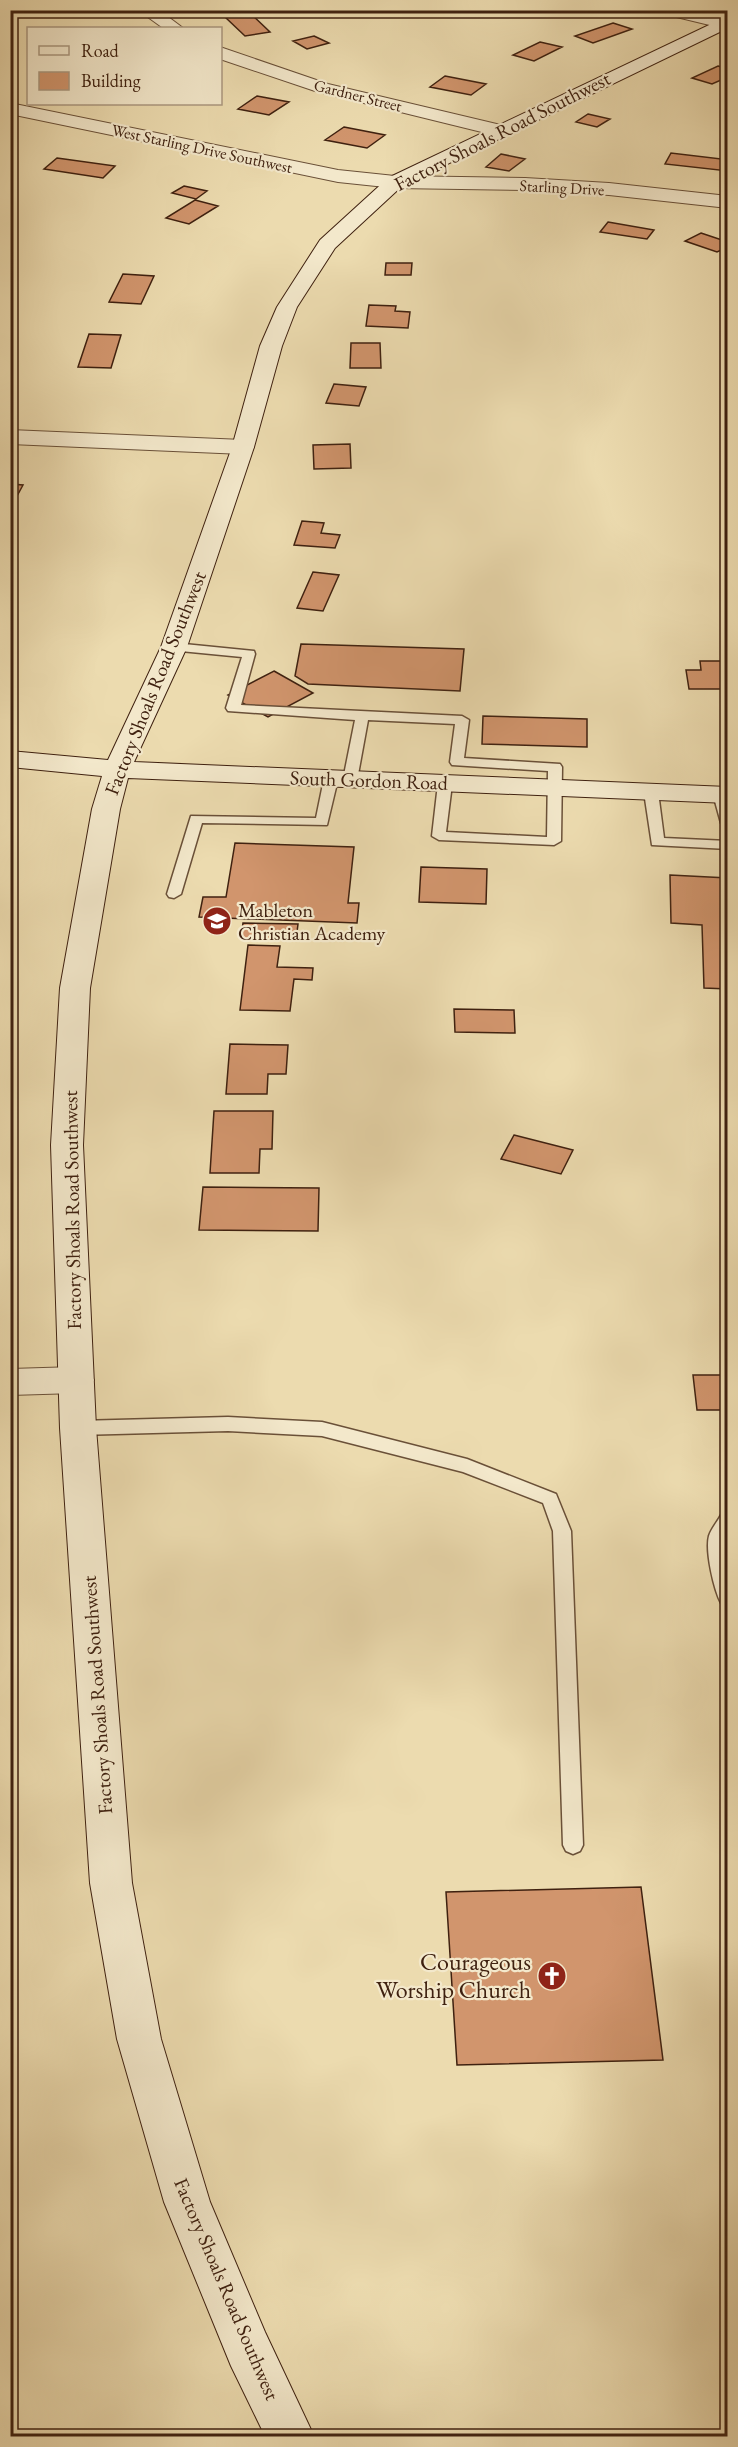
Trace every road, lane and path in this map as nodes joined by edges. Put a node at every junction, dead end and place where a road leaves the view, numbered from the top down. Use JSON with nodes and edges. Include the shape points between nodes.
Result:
{"nodes":[{"id":1,"x":146,"y":10,"type":"edge"},
{"id":2,"x":670,"y":10,"type":"edge"},
{"id":3,"x":725,"y":22,"type":"edge"},
{"id":4,"x":172,"y":27,"type":"edge"},
{"id":5,"x":222,"y":53,"type":"edge"},
{"id":6,"x":10,"y":108,"type":"edge"},
{"id":7,"x":498,"y":130,"type":"junction"},
{"id":8,"x":395,"y":182,"type":"junction"},
{"id":9,"x":728,"y":202,"type":"edge"},
{"id":10,"x":10,"y":437,"type":"edge"},
{"id":11,"x":243,"y":447,"type":"junction"},
{"id":12,"x":174,"y":647,"type":"junction"},
{"id":13,"x":362,"y":716,"type":"junction"},
{"id":14,"x":10,"y":759,"type":"edge"},
{"id":15,"x":117,"y":769,"type":"junction"},
{"id":16,"x":341,"y":779,"type":"junction"},
{"id":17,"x":445,"y":784,"type":"junction"},
{"id":18,"x":555,"y":788,"type":"junction"},
{"id":19,"x":651,"y":792,"type":"junction"},
{"id":20,"x":724,"y":794,"type":"edge"},
{"id":21,"x":728,"y":823,"type":"edge"},
{"id":22,"x":728,"y":845,"type":"edge"},
{"id":23,"x":174,"y":894,"type":"dead end"},
{"id":24,"x":76,"y":1380,"type":"junction"},
{"id":25,"x":10,"y":1382,"type":"edge"},
{"id":26,"x":78,"y":1428,"type":"junction"},
{"id":27,"x":728,"y":1520,"type":"edge"},
{"id":28,"x":728,"y":1598,"type":"edge"},
{"id":29,"x":573,"y":1845,"type":"dead end"},
{"id":30,"x":290,"y":2436,"type":"edge"}],
"edges":[{"from":1,"to":4,"type":"street"},
{"from":2,"to":3,"type":"street"},
{"from":3,"to":7,"type":"street","name":"Factory Shoals Road Southwest"},
{"from":5,"to":7,"type":"street","name":"Gardner Street","via":[[251,66],[313,84]]},
{"from":6,"to":8,"type":"street","name":"West Starling Drive Southwest","via":[[338,176]]},
{"from":7,"to":8,"type":"street","name":"Factory Shoals Road Southwest"},
{"from":8,"to":9,"type":"street","name":"Starling Drive","via":[[535,185]]},
{"from":8,"to":11,"type":"street","name":"Factory Shoals Road Southwest","via":[[327,244],[287,308],[271,346]]},
{"from":10,"to":11,"type":"street"},
{"from":11,"to":12,"type":"street","name":"Factory Shoals Road Southwest"},
{"from":12,"to":13,"type":"lane","via":[[249,654],[233,708]]},
{"from":12,"to":15,"type":"street","name":"Factory Shoals Road Southwest"},
{"from":13,"to":16,"type":"lane"},
{"from":13,"to":18,"type":"lane","via":[[462,720],[457,762],[555,767]]},
{"from":14,"to":15,"type":"street","name":"South Gordon Road"},
{"from":15,"to":16,"type":"street","name":"South Gordon Road"},
{"from":15,"to":24,"type":"street","name":"Factory Shoals Road Southwest","via":[[105,809],[75,988],[67,1145]]},
{"from":16,"to":17,"type":"street","name":"South Gordon Road"},
{"from":16,"to":23,"type":"lane","via":[[322,822],[196,819]]},
{"from":17,"to":18,"type":"street","name":"South Gordon Road"},
{"from":17,"to":18,"type":"lane","via":[[439,836],[554,841]]},
{"from":18,"to":19,"type":"street","name":"South Gordon Road"},
{"from":19,"to":20,"type":"street","name":"South Gordon Road"},
{"from":19,"to":22,"type":"lane","via":[[657,842]]},
{"from":20,"to":21,"type":"lane"},
{"from":24,"to":25,"type":"street"},
{"from":24,"to":26,"type":"street","name":"Factory Shoals Road Southwest"},
{"from":26,"to":29,"type":"lane","via":[[228,1424],[322,1429],[467,1466],[550,1499],[562,1531]]},
{"from":26,"to":30,"type":"street","name":"Factory Shoals Road Southwest","via":[[111,1883],[139,2039],[187,2202],[248,2349]]},
{"from":27,"to":28,"type":"lane","via":[[718,1537]]}]}
